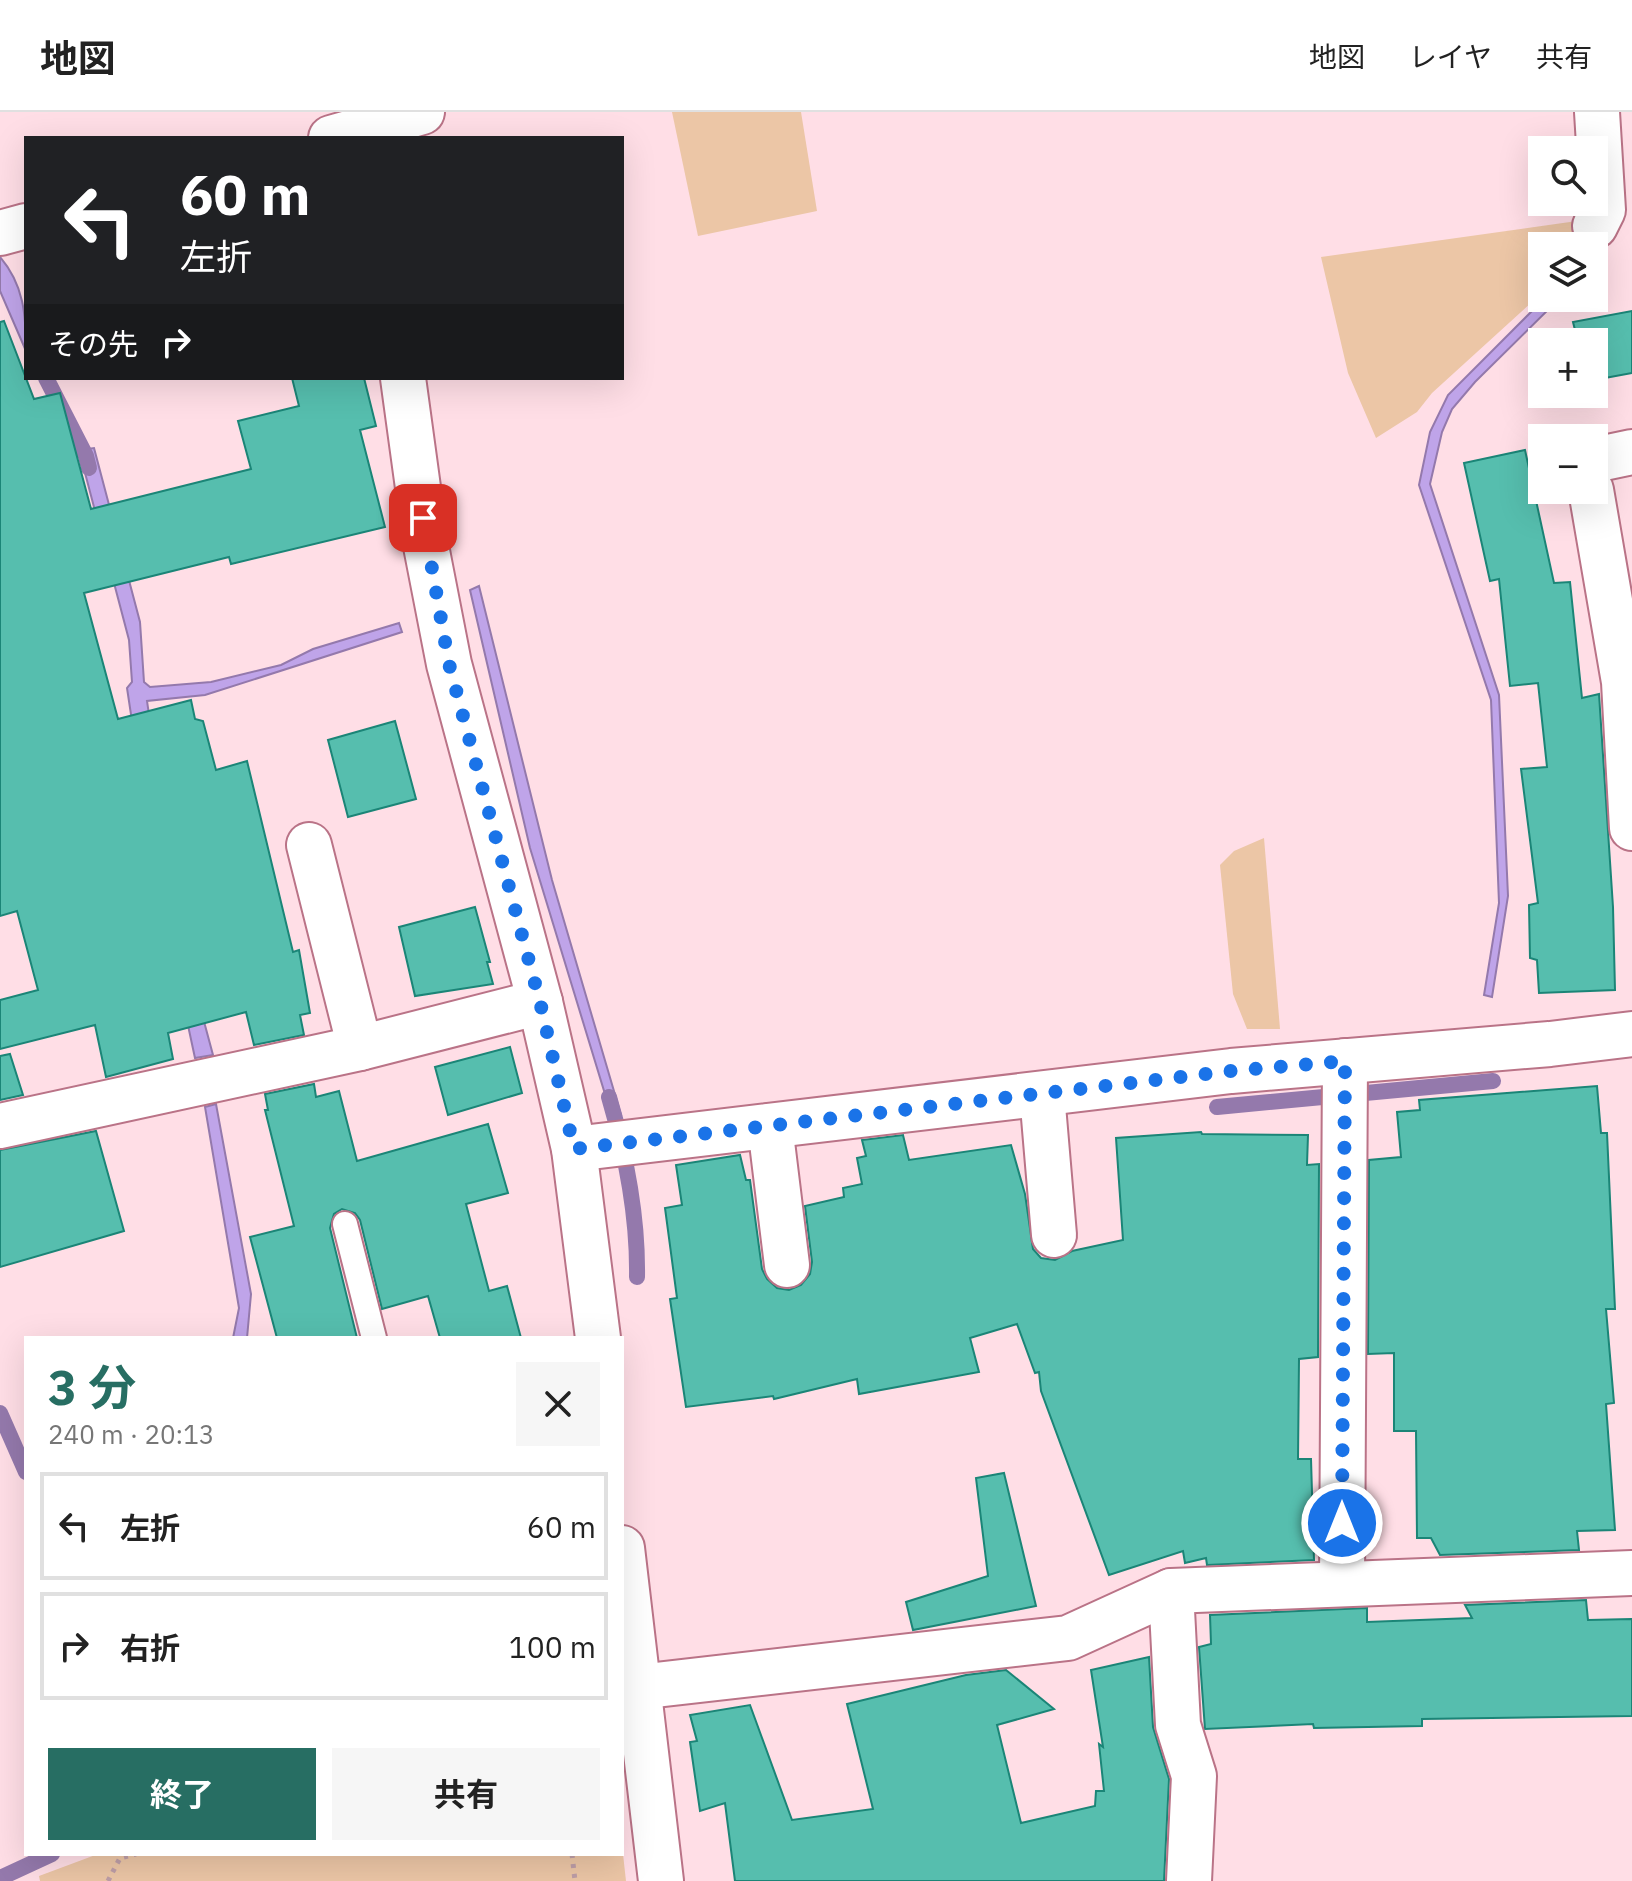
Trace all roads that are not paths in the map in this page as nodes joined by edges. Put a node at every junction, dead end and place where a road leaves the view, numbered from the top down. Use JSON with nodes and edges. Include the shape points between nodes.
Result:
{"nodes":[{"id":1,"x":317,"y":112,"type":"edge"},
{"id":2,"x":422,"y":112,"type":"edge"},
{"id":3,"x":1597,"y":112,"type":"edge"},
{"id":4,"x":328,"y":136,"type":"edge"},
{"id":5,"x":336,"y":136,"type":"edge"},
{"id":6,"x":1595,"y":226,"type":"dead end"},
{"id":7,"x":24,"y":227,"type":"edge"},
{"id":8,"x":0,"y":233,"type":"edge"},
{"id":9,"x":403,"y":380,"type":"edge"},
{"id":10,"x":1632,"y":452,"type":"edge"},
{"id":11,"x":1608,"y":457,"type":"edge"},
{"id":12,"x":1593,"y":504,"type":"edge"},
{"id":13,"x":1632,"y":828,"type":"edge"},
{"id":14,"x":309,"y":845,"type":"dead end"},
{"id":15,"x":540,"y":1002,"type":"junction"},
{"id":16,"x":1632,"y":1034,"type":"edge"},
{"id":17,"x":360,"y":1048,"type":"junction"},
{"id":18,"x":1345,"y":1061,"type":"junction"},
{"id":19,"x":1042,"y":1094,"type":"junction"},
{"id":20,"x":0,"y":1126,"type":"edge"},
{"id":21,"x":770,"y":1126,"type":"junction"},
{"id":22,"x":574,"y":1149,"type":"junction"},
{"id":23,"x":345,"y":1224,"type":"dead end"},
{"id":24,"x":1054,"y":1235,"type":"dead end"},
{"id":25,"x":787,"y":1265,"type":"dead end"},
{"id":26,"x":373,"y":1336,"type":"edge"},
{"id":27,"x":598,"y":1336,"type":"edge"},
{"id":28,"x":624,"y":1565,"type":"edge"},
{"id":29,"x":1632,"y":1573,"type":"edge"},
{"id":30,"x":1342,"y":1584,"type":"junction"},
{"id":31,"x":1171,"y":1591,"type":"junction"},
{"id":32,"x":638,"y":1687,"type":"junction"},
{"id":33,"x":661,"y":1881,"type":"edge"},
{"id":34,"x":1189,"y":1881,"type":"edge"}],
"edges":[{"from":1,"to":4,"type":"street"},
{"from":2,"to":5,"type":"street"},
{"from":3,"to":6,"type":"street","via":[[1603,210]]},
{"from":7,"to":8,"type":"street"},
{"from":9,"to":15,"type":"street","via":[[449,664]]},
{"from":10,"to":11,"type":"street"},
{"from":12,"to":13,"type":"street","via":[[1624,682]]},
{"from":14,"to":17,"type":"street"},
{"from":15,"to":17,"type":"street"},
{"from":15,"to":22,"type":"street"},
{"from":16,"to":18,"type":"street"},
{"from":17,"to":20,"type":"street"},
{"from":18,"to":19,"type":"street"},
{"from":18,"to":30,"type":"street"},
{"from":19,"to":21,"type":"street"},
{"from":19,"to":24,"type":"street"},
{"from":21,"to":22,"type":"street"},
{"from":21,"to":25,"type":"street"},
{"from":22,"to":27,"type":"street"},
{"from":23,"to":26,"type":"lane"},
{"from":28,"to":32,"type":"street"},
{"from":29,"to":30,"type":"street"},
{"from":30,"to":31,"type":"street"},
{"from":31,"to":32,"type":"street","via":[[1068,1638]]},
{"from":31,"to":34,"type":"street","via":[[1178,1725],[1194,1776]]},
{"from":32,"to":33,"type":"street"}]}
